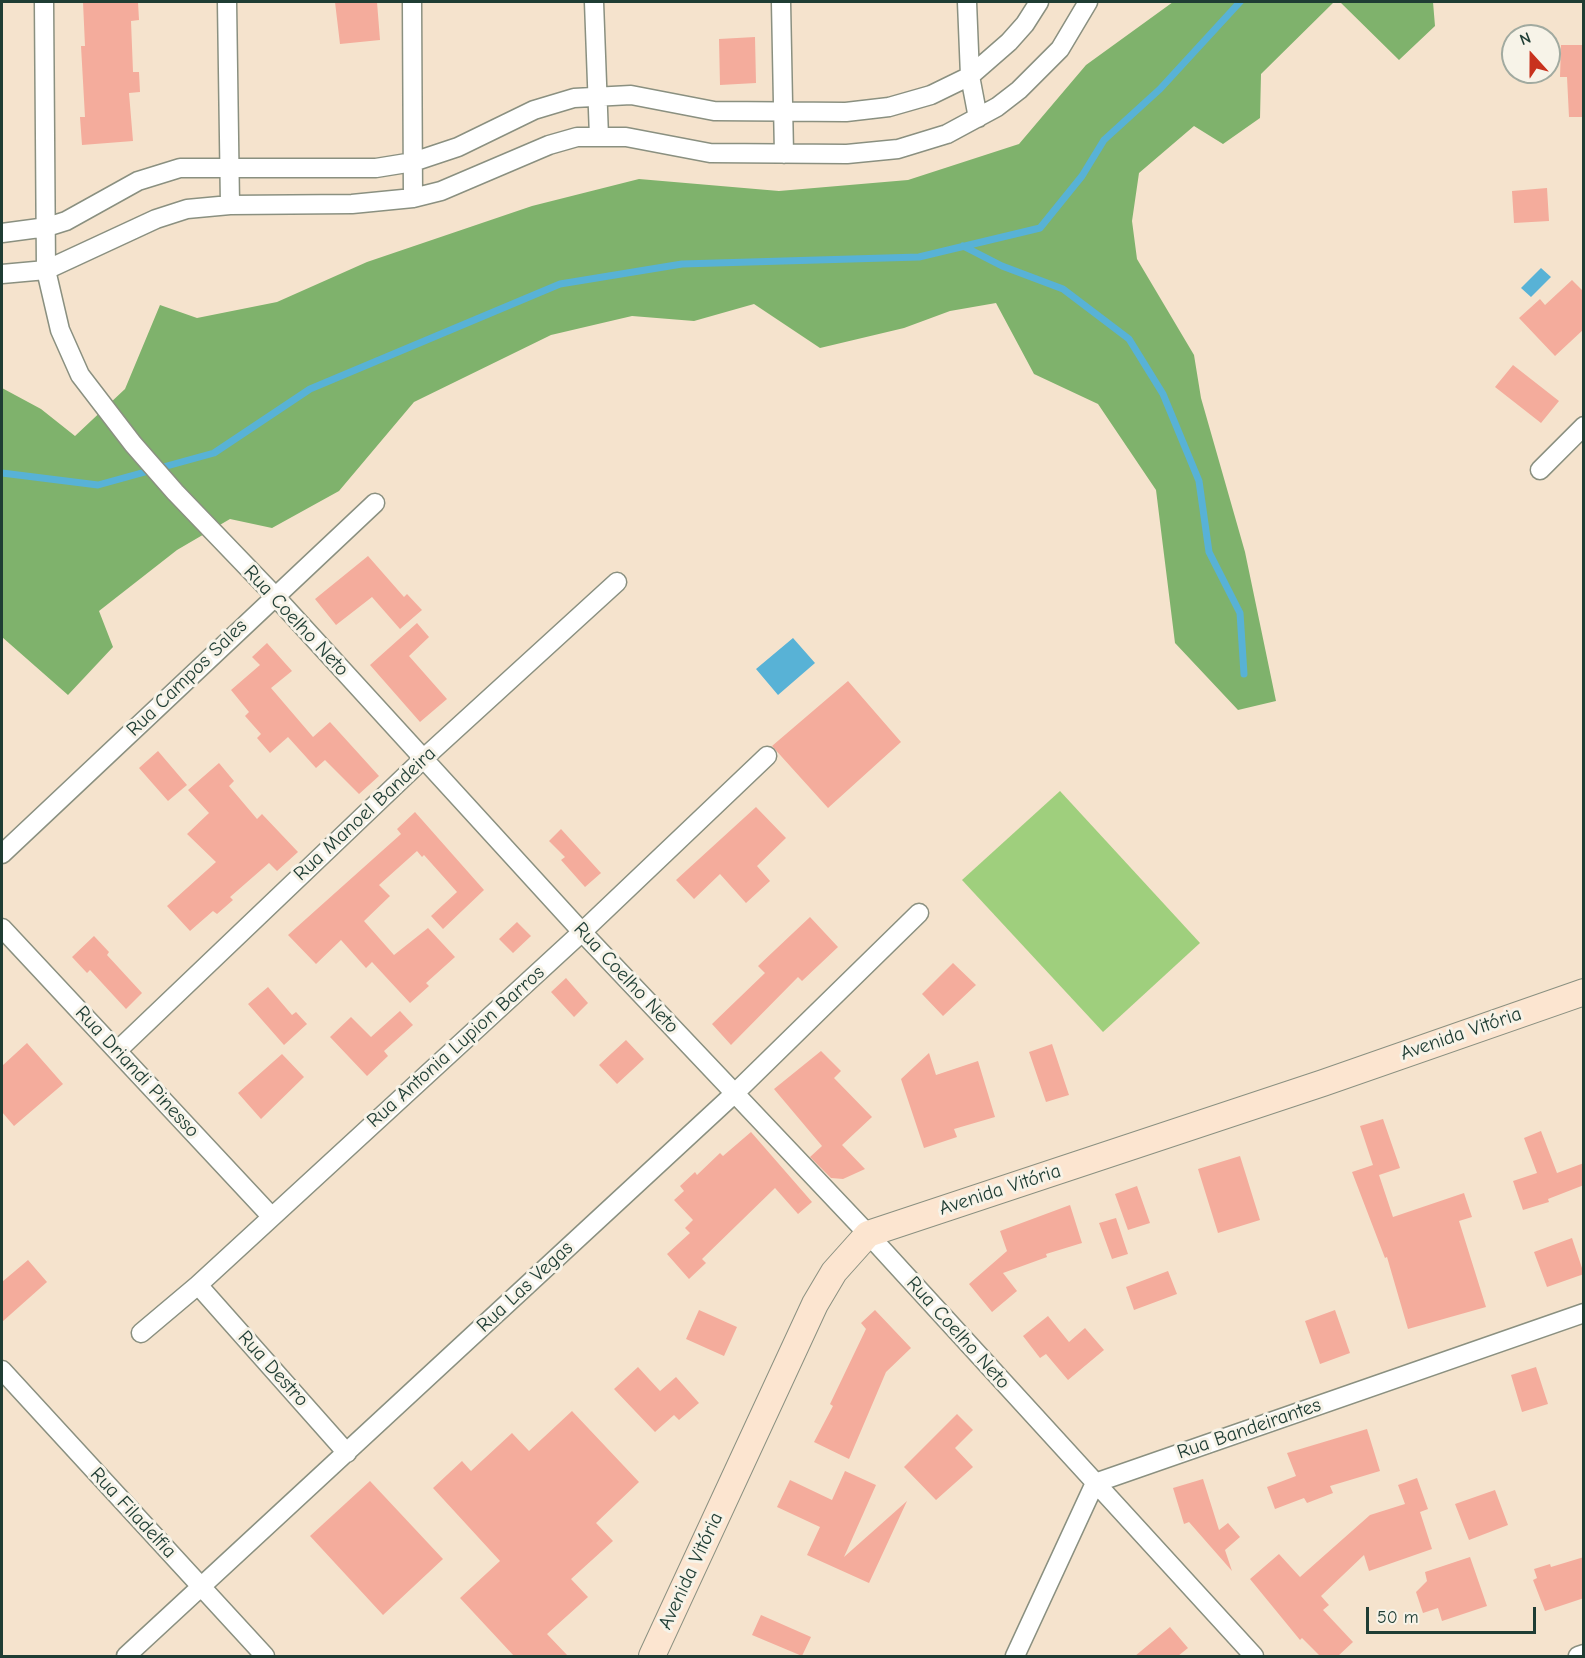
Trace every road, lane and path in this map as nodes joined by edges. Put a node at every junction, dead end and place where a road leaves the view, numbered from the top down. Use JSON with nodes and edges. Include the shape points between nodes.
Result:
{"nodes":[{"id":1,"x":44,"y":2,"type":"edge"},
{"id":2,"x":227,"y":2,"type":"edge"},
{"id":3,"x":412,"y":2,"type":"edge"},
{"id":4,"x":594,"y":2,"type":"edge"},
{"id":5,"x":781,"y":2,"type":"edge"},
{"id":6,"x":967,"y":2,"type":"edge"},
{"id":7,"x":1039,"y":2,"type":"edge"},
{"id":8,"x":1088,"y":2,"type":"edge"},
{"id":9,"x":970,"y":76,"type":"junction"},
{"id":10,"x":595,"y":95,"type":"junction"},
{"id":11,"x":783,"y":112,"type":"junction"},
{"id":12,"x":978,"y":118,"type":"junction"},
{"id":13,"x":599,"y":137,"type":"junction"},
{"id":14,"x":784,"y":154,"type":"junction"},
{"id":15,"x":413,"y":162,"type":"junction"},
{"id":16,"x":230,"y":168,"type":"junction"},
{"id":17,"x":413,"y":198,"type":"junction"},
{"id":18,"x":230,"y":205,"type":"junction"},
{"id":19,"x":47,"y":227,"type":"junction"},
{"id":20,"x":2,"y":233,"type":"edge"},
{"id":21,"x":46,"y":270,"type":"junction"},
{"id":22,"x":2,"y":274,"type":"edge"},
{"id":23,"x":1584,"y":426,"type":"edge"},
{"id":24,"x":1540,"y":470,"type":"dead end"},
{"id":25,"x":375,"y":503,"type":"dead end"},
{"id":26,"x":618,"y":582,"type":"dead end"},
{"id":27,"x":274,"y":595,"type":"junction"},
{"id":28,"x":767,"y":756,"type":"dead end"},
{"id":29,"x":423,"y":759,"type":"junction"},
{"id":30,"x":2,"y":854,"type":"edge"},
{"id":31,"x":920,"y":913,"type":"dead end"},
{"id":32,"x":2,"y":928,"type":"edge"},
{"id":33,"x":582,"y":932,"type":"junction"},
{"id":34,"x":1584,"y":992,"type":"edge"},
{"id":35,"x":117,"y":1051,"type":"junction"},
{"id":36,"x":735,"y":1093,"type":"junction"},
{"id":37,"x":271,"y":1216,"type":"junction"},
{"id":38,"x":868,"y":1234,"type":"junction"},
{"id":39,"x":198,"y":1285,"type":"junction"},
{"id":40,"x":1584,"y":1313,"type":"edge"},
{"id":41,"x":141,"y":1333,"type":"dead end"},
{"id":42,"x":2,"y":1370,"type":"edge"},
{"id":43,"x":347,"y":1452,"type":"junction"},
{"id":44,"x":1095,"y":1483,"type":"junction"},
{"id":45,"x":201,"y":1587,"type":"junction"},
{"id":46,"x":1584,"y":1654,"type":"edge"},
{"id":47,"x":126,"y":1656,"type":"edge"},
{"id":48,"x":265,"y":1656,"type":"edge"},
{"id":49,"x":652,"y":1656,"type":"edge"},
{"id":50,"x":1015,"y":1656,"type":"edge"},
{"id":51,"x":1254,"y":1656,"type":"edge"},
{"id":52,"x":1578,"y":1656,"type":"edge"}],
"edges":[{"from":1,"to":19,"type":"street","name":"Rua Coelho Neto"},
{"from":2,"to":16,"type":"street"},
{"from":3,"to":15,"type":"street"},
{"from":4,"to":10,"type":"street"},
{"from":5,"to":11,"type":"street"},
{"from":6,"to":9,"type":"street"},
{"from":7,"to":9,"type":"street","via":[[1009,42]]},
{"from":8,"to":12,"type":"street","via":[[1059,49],[1040,71]]},
{"from":9,"to":11,"type":"street","via":[[932,95],[890,107]]},
{"from":9,"to":12,"type":"street"},
{"from":10,"to":11,"type":"street","via":[[631,95],[714,111]]},
{"from":10,"to":13,"type":"street"},
{"from":10,"to":15,"type":"street","via":[[534,110],[458,147]]},
{"from":11,"to":14,"type":"street"},
{"from":12,"to":14,"type":"street","via":[[947,134],[898,149]]},
{"from":13,"to":14,"type":"street","via":[[626,137],[710,153]]},
{"from":13,"to":17,"type":"street","via":[[577,137],[549,145],[441,191]]},
{"from":15,"to":16,"type":"street","via":[[376,168]]},
{"from":15,"to":17,"type":"street"},
{"from":16,"to":18,"type":"street"},
{"from":16,"to":19,"type":"street","via":[[197,166],[158,173]]},
{"from":17,"to":18,"type":"street","via":[[352,204]]},
{"from":18,"to":21,"type":"street","via":[[171,213]]},
{"from":19,"to":20,"type":"street"},
{"from":19,"to":21,"type":"street","name":"Rua Coelho Neto"},
{"from":21,"to":22,"type":"street"},
{"from":21,"to":27,"type":"street","name":"Rua Coelho Neto","via":[[60,330],[80,375],[175,492]]},
{"from":23,"to":24,"type":"street"},
{"from":25,"to":27,"type":"street","name":"Rua Campos Sales"},
{"from":26,"to":29,"type":"street","name":"Rua Manoel Bandeira"},
{"from":27,"to":29,"type":"street","name":"Rua Coelho Neto"},
{"from":27,"to":30,"type":"street","name":"Rua Campos Sales"},
{"from":28,"to":33,"type":"street","name":"Rua Antonia Lupion Barros"},
{"from":29,"to":33,"type":"street","name":"Rua Coelho Neto"},
{"from":29,"to":35,"type":"street","name":"Rua Manoel Bandeira"},
{"from":31,"to":36,"type":"street","name":"Rua Las Vegas"},
{"from":32,"to":35,"type":"street","name":"Rua Driandi Pinesso"},
{"from":33,"to":36,"type":"street","name":"Rua Coelho Neto"},
{"from":33,"to":37,"type":"street","name":"Rua Antonia Lupion Barros"},
{"from":34,"to":38,"type":"street","name":"Avenida Vitória"},
{"from":35,"to":37,"type":"street","name":"Rua Driandi Pinesso"},
{"from":36,"to":38,"type":"street","name":"Rua Coelho Neto"},
{"from":36,"to":43,"type":"street","name":"Rua Las Vegas"},
{"from":37,"to":39,"type":"street","name":"Rua Antonia Lupion Barros"},
{"from":38,"to":44,"type":"street","name":"Rua Coelho Neto"},
{"from":38,"to":49,"type":"street","name":"Avenida Vitória","via":[[834,1272],[815,1304]]},
{"from":39,"to":41,"type":"street","name":"Rua Antonia Lupion Barros"},
{"from":39,"to":43,"type":"street","name":"Rua Destro"},
{"from":40,"to":44,"type":"street","name":"Rua Bandeirantes"},
{"from":42,"to":45,"type":"street","name":"Rua Filadelfia"},
{"from":43,"to":45,"type":"street","name":"Rua Las Vegas"},
{"from":44,"to":50,"type":"street"},
{"from":44,"to":51,"type":"street","name":"Rua Coelho Neto"},
{"from":45,"to":47,"type":"street","name":"Rua Las Vegas"},
{"from":45,"to":48,"type":"street","name":"Rua Filadelfia"},
{"from":46,"to":52,"type":"street"}]}
